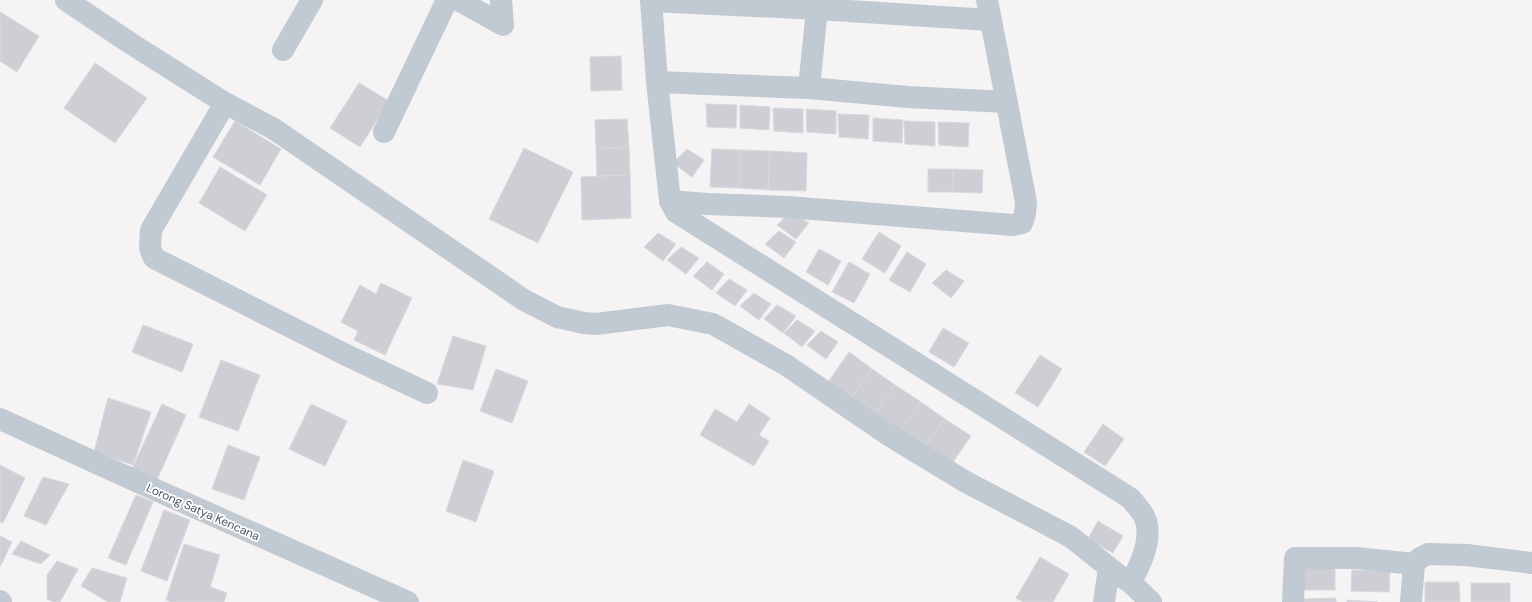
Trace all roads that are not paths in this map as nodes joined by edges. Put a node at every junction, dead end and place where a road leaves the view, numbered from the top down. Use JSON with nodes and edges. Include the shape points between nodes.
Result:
{"nodes":[{"id":1,"x":66,"y":0,"type":"edge"},
{"id":2,"x":312,"y":0,"type":"edge"},
{"id":3,"x":447,"y":0,"type":"edge"},
{"id":4,"x":458,"y":0,"type":"edge"},
{"id":5,"x":502,"y":0,"type":"edge"},
{"id":6,"x":651,"y":0,"type":"edge"},
{"id":7,"x":817,"y":9,"type":"junction"},
{"id":8,"x":989,"y":10,"type":"edge"},
{"id":9,"x":283,"y":50,"type":"dead end"},
{"id":10,"x":657,"y":82,"type":"junction"},
{"id":11,"x":809,"y":88,"type":"junction"},
{"id":12,"x":1006,"y":102,"type":"junction"},
{"id":13,"x":224,"y":103,"type":"junction"},
{"id":14,"x":384,"y":132,"type":"dead end"},
{"id":15,"x":670,"y":201,"type":"junction"},
{"id":16,"x":427,"y":393,"type":"dead end"},
{"id":17,"x":0,"y":419,"type":"edge"},
{"id":18,"x":1532,"y":563,"type":"edge"},
{"id":19,"x":1414,"y":564,"type":"junction"},
{"id":20,"x":1110,"y":568,"type":"junction"},
{"id":21,"x":1130,"y":582,"type":"junction"},
{"id":22,"x":408,"y":602,"type":"edge"},
{"id":23,"x":1104,"y":602,"type":"edge"},
{"id":24,"x":1152,"y":602,"type":"edge"},
{"id":25,"x":1293,"y":602,"type":"edge"},
{"id":26,"x":1411,"y":602,"type":"edge"}],
"edges":[{"from":1,"to":13,"type":"street"},
{"from":2,"to":9,"type":"street"},
{"from":3,"to":14,"type":"street"},
{"from":4,"to":5,"type":"street","via":[[503,25]]},
{"from":6,"to":7,"type":"street"},
{"from":6,"to":10,"type":"street"},
{"from":7,"to":8,"type":"street"},
{"from":7,"to":11,"type":"street"},
{"from":8,"to":12,"type":"street"},
{"from":10,"to":11,"type":"street"},
{"from":10,"to":15,"type":"street"},
{"from":11,"to":12,"type":"street"},
{"from":12,"to":15,"type":"street","via":[[1026,202],[1022,222],[1013,225],[788,207]]},
{"from":13,"to":16,"type":"street","via":[[151,230],[150,248],[154,258]]},
{"from":13,"to":20,"type":"street","via":[[274,129],[524,300],[557,318],[596,324],[668,315],[713,324],[786,365],[887,434],[966,482],[1070,537]]},
{"from":15,"to":21,"type":"street","via":[[676,212],[1130,498],[1145,517],[1147,529],[1144,556]]},
{"from":17,"to":22,"type":"street","name":"Lorong Satya Kencana"},
{"from":18,"to":19,"type":"street","via":[[1467,555],[1428,554]]},
{"from":19,"to":25,"type":"street","via":[[1357,558],[1295,558]]},
{"from":19,"to":26,"type":"street"},
{"from":20,"to":21,"type":"street"},
{"from":20,"to":23,"type":"street"},
{"from":21,"to":24,"type":"street"}]}
